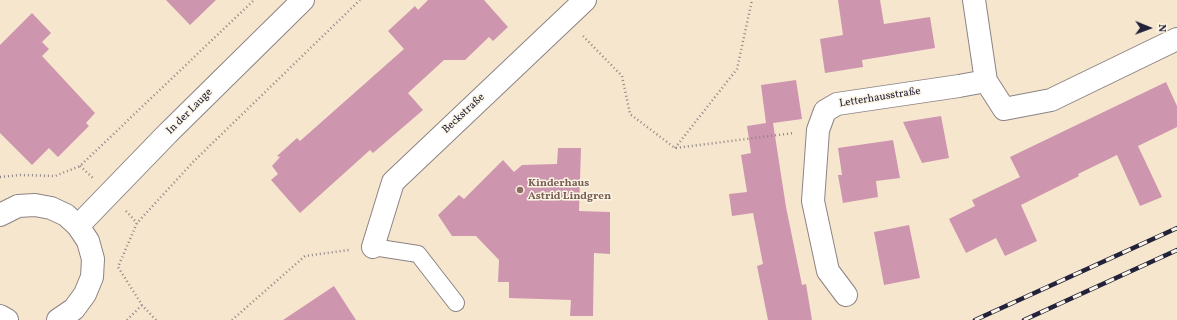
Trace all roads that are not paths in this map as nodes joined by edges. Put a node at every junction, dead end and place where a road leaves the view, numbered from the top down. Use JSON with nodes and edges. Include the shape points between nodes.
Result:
{"nodes":[{"id":1,"x":303,"y":0,"type":"edge"},
{"id":2,"x":585,"y":0,"type":"edge"},
{"id":3,"x":974,"y":0,"type":"edge"},
{"id":4,"x":1177,"y":39,"type":"edge"},
{"id":5,"x":986,"y":81,"type":"junction"},
{"id":6,"x":0,"y":215,"type":"edge"},
{"id":7,"x":78,"y":226,"type":"junction"},
{"id":8,"x":373,"y":247,"type":"joint"},
{"id":9,"x":846,"y":295,"type":"dead end"},
{"id":10,"x":456,"y":303,"type":"dead end"},
{"id":11,"x":0,"y":316,"type":"edge"},
{"id":12,"x":72,"y":316,"type":"edge"},
{"id":13,"x":7,"y":320,"type":"edge"}],
"edges":[{"from":1,"to":7,"type":"street","name":"In der Lauge"},
{"from":2,"to":8,"type":"street","name":"Beckstraße","via":[[393,182]]},
{"from":3,"to":5,"type":"street"},
{"from":4,"to":5,"type":"street","via":[[1051,100],[1004,110]]},
{"from":5,"to":9,"type":"street","name":"Letterhausstraße","via":[[837,104],[825,111],[818,130],[812,201],[828,271]]},
{"from":6,"to":7,"type":"street","via":[[18,206],[35,205],[51,208],[66,215]]},
{"from":7,"to":12,"type":"street","via":[[88,241],[92,277]]},
{"from":8,"to":10,"type":"lane","via":[[418,254]]},
{"from":11,"to":13,"type":"street"}]}
